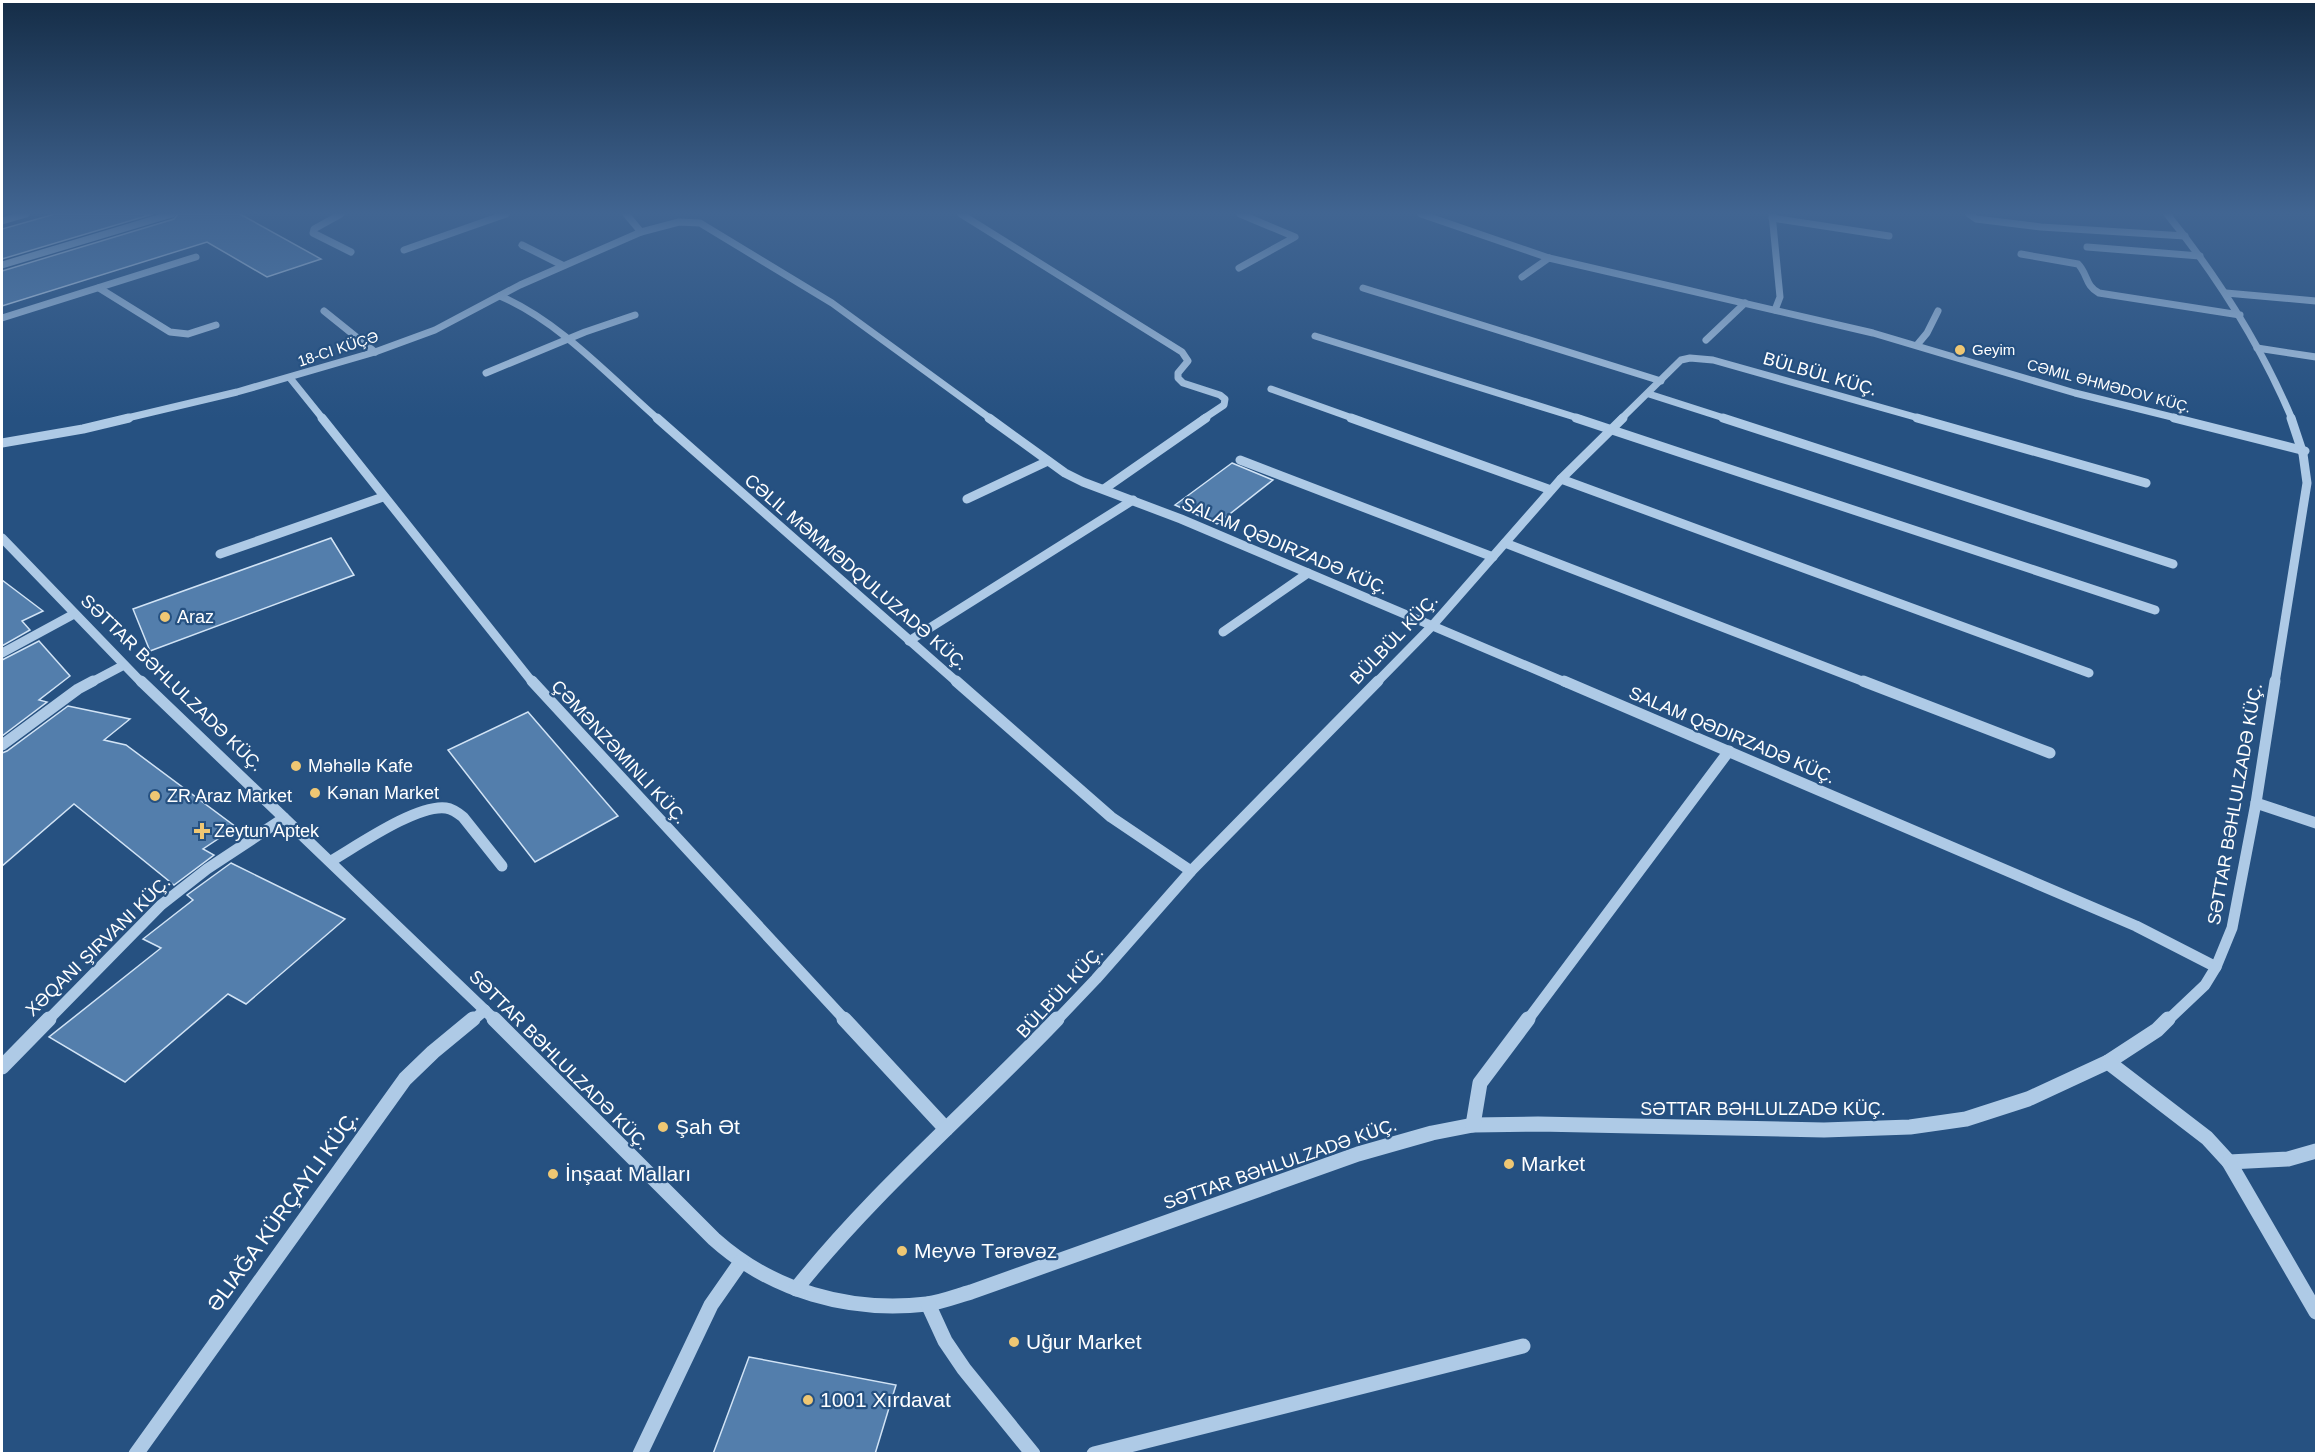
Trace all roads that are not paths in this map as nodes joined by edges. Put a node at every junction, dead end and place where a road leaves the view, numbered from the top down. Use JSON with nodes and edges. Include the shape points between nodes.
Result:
{"nodes":[{"id":1,"x":118,"y":282,"type":"edge"},
{"id":2,"x":528,"y":282,"type":"edge"},
{"id":3,"x":797,"y":282,"type":"edge"},
{"id":4,"x":1070,"y":282,"type":"edge"},
{"id":5,"x":1653,"y":282,"type":"edge"},
{"id":6,"x":1779,"y":282,"type":"edge"},
{"id":7,"x":2085,"y":282,"type":"edge"},
{"id":8,"x":2219,"y":282,"type":"edge"},
{"id":9,"x":99,"y":288,"type":"junction"},
{"id":10,"x":1363,"y":288,"type":"dead end"},
{"id":11,"x":2226,"y":292,"type":"junction"},
{"id":12,"x":500,"y":296,"type":"junction"},
{"id":13,"x":2316,"y":301,"type":"edge"},
{"id":14,"x":1745,"y":303,"type":"junction"},
{"id":15,"x":1775,"y":310,"type":"junction"},
{"id":16,"x":324,"y":311,"type":"dead end"},
{"id":17,"x":1938,"y":311,"type":"dead end"},
{"id":18,"x":635,"y":315,"type":"dead end"},
{"id":19,"x":2240,"y":315,"type":"junction"},
{"id":20,"x":2,"y":318,"type":"edge"},
{"id":21,"x":216,"y":326,"type":"dead end"},
{"id":22,"x":1315,"y":336,"type":"dead end"},
{"id":23,"x":567,"y":339,"type":"junction"},
{"id":24,"x":1706,"y":340,"type":"dead end"},
{"id":25,"x":1917,"y":345,"type":"junction"},
{"id":26,"x":2257,"y":348,"type":"junction"},
{"id":27,"x":375,"y":352,"type":"junction"},
{"id":28,"x":2316,"y":357,"type":"edge"},
{"id":29,"x":486,"y":373,"type":"dead end"},
{"id":30,"x":290,"y":378,"type":"junction"},
{"id":31,"x":1661,"y":381,"type":"junction"},
{"id":32,"x":1271,"y":389,"type":"dead end"},
{"id":33,"x":1649,"y":394,"type":"junction"},
{"id":34,"x":1612,"y":429,"type":"junction"},
{"id":35,"x":2,"y":443,"type":"edge"},
{"id":36,"x":2305,"y":451,"type":"junction"},
{"id":37,"x":1240,"y":460,"type":"dead end"},
{"id":38,"x":1048,"y":461,"type":"junction"},
{"id":39,"x":1562,"y":479,"type":"junction"},
{"id":40,"x":2146,"y":483,"type":"dead end"},
{"id":41,"x":2312,"y":485,"type":"edge"},
{"id":42,"x":1104,"y":489,"type":"junction"},
{"id":43,"x":1551,"y":490,"type":"junction"},
{"id":44,"x":383,"y":497,"type":"junction"},
{"id":45,"x":967,"y":499,"type":"dead end"},
{"id":46,"x":1134,"y":500,"type":"junction"},
{"id":47,"x":4,"y":543,"type":"edge"},
{"id":48,"x":1505,"y":543,"type":"junction"},
{"id":49,"x":220,"y":554,"type":"dead end"},
{"id":50,"x":1492,"y":557,"type":"junction"},
{"id":51,"x":2173,"y":564,"type":"dead end"},
{"id":52,"x":1308,"y":573,"type":"junction"},
{"id":53,"x":2155,"y":610,"type":"dead end"},
{"id":54,"x":74,"y":614,"type":"junction"},
{"id":55,"x":1432,"y":626,"type":"junction"},
{"id":56,"x":1223,"y":632,"type":"dead end"},
{"id":57,"x":909,"y":641,"type":"junction"},
{"id":58,"x":2,"y":653,"type":"edge"},
{"id":59,"x":124,"y":665,"type":"junction"},
{"id":60,"x":2089,"y":673,"type":"dead end"},
{"id":61,"x":2,"y":745,"type":"edge"},
{"id":62,"x":1729,"y":751,"type":"junction"},
{"id":63,"x":2050,"y":753,"type":"dead end"},
{"id":64,"x":2256,"y":803,"type":"junction"},
{"id":65,"x":284,"y":818,"type":"junction"},
{"id":66,"x":2316,"y":823,"type":"edge"},
{"id":67,"x":331,"y":861,"type":"junction"},
{"id":68,"x":502,"y":866,"type":"dead end"},
{"id":69,"x":1191,"y":871,"type":"junction"},
{"id":70,"x":2216,"y":967,"type":"junction"},
{"id":71,"x":485,"y":1010,"type":"junction"},
{"id":72,"x":2108,"y":1062,"type":"junction"},
{"id":73,"x":2,"y":1067,"type":"edge"},
{"id":74,"x":1473,"y":1125,"type":"junction"},
{"id":75,"x":946,"y":1129,"type":"junction"},
{"id":76,"x":2316,"y":1151,"type":"edge"},
{"id":77,"x":2229,"y":1162,"type":"junction"},
{"id":78,"x":741,"y":1262,"type":"junction"},
{"id":79,"x":796,"y":1289,"type":"junction"},
{"id":80,"x":928,"y":1304,"type":"junction"},
{"id":81,"x":2316,"y":1312,"type":"edge"},
{"id":82,"x":1523,"y":1346,"type":"dead end"},
{"id":83,"x":136,"y":1454,"type":"edge"},
{"id":84,"x":640,"y":1454,"type":"edge"},
{"id":85,"x":1033,"y":1454,"type":"edge"},
{"id":86,"x":1094,"y":1454,"type":"edge"}],
"edges":[{"from":1,"to":9,"type":"street"},
{"from":2,"to":12,"type":"street","name":"18-CI KÜÇƏ"},
{"from":3,"to":38,"type":"street","name":"SALAM QƏDIRZADƏ KÜÇ.","via":[[832,303]]},
{"from":4,"to":42,"type":"street","via":[[1182,352],[1188,360],[1178,373],[1183,383],[1225,399],[1224,405]]},
{"from":5,"to":14,"type":"street","name":"CƏMIL ƏHMƏDOV KÜÇ."},
{"from":6,"to":15,"type":"street","via":[[1780,297]]},
{"from":7,"to":19,"type":"street","via":[[2099,293]]},
{"from":8,"to":11,"type":"street","name":"SƏTTAR BƏHLULZADƏ KÜÇ."},
{"from":9,"to":20,"type":"street"},
{"from":9,"to":21,"type":"street","via":[[178,335]]},
{"from":10,"to":31,"type":"street"},
{"from":11,"to":13,"type":"street"},
{"from":11,"to":19,"type":"street","name":"SƏTTAR BƏHLULZADƏ KÜÇ."},
{"from":12,"to":23,"type":"street","name":"CƏLIL MƏMMƏDQULUZADƏ KÜÇ.","via":[[523,306]]},
{"from":12,"to":27,"type":"street","name":"18-CI KÜÇƏ","via":[[435,330]]},
{"from":14,"to":15,"type":"street","name":"CƏMIL ƏHMƏDOV KÜÇ."},
{"from":14,"to":24,"type":"street"},
{"from":15,"to":25,"type":"street","name":"CƏMIL ƏHMƏDOV KÜÇ."},
{"from":16,"to":27,"type":"street"},
{"from":17,"to":25,"type":"street"},
{"from":18,"to":23,"type":"street"},
{"from":19,"to":26,"type":"street","name":"SƏTTAR BƏHLULZADƏ KÜÇ."},
{"from":22,"to":34,"type":"street"},
{"from":23,"to":29,"type":"street"},
{"from":23,"to":57,"type":"street","name":"CƏLIL MƏMMƏDQULUZADƏ KÜÇ."},
{"from":25,"to":36,"type":"street","name":"CƏMIL ƏHMƏDOV KÜÇ.","via":[[2076,393]]},
{"from":26,"to":28,"type":"street"},
{"from":26,"to":36,"type":"street","name":"SƏTTAR BƏHLULZADƏ KÜÇ."},
{"from":27,"to":30,"type":"street","name":"18-CI KÜÇƏ"},
{"from":30,"to":35,"type":"street","name":"18-CI KÜÇƏ","via":[[83,429]]},
{"from":30,"to":44,"type":"street","name":"ÇƏMƏNZƏMINLI KÜÇ."},
{"from":31,"to":33,"type":"street","name":"BÜLBÜL KÜÇ."},
{"from":31,"to":40,"type":"street","name":"BÜLBÜL KÜÇ.","via":[[1681,360],[1713,360]]},
{"from":32,"to":43,"type":"street"},
{"from":33,"to":34,"type":"street","name":"BÜLBÜL KÜÇ."},
{"from":33,"to":51,"type":"street"},
{"from":34,"to":39,"type":"street","name":"BÜLBÜL KÜÇ."},
{"from":34,"to":53,"type":"street"},
{"from":36,"to":41,"type":"street","name":"SƏTTAR BƏHLULZADƏ KÜÇ."},
{"from":37,"to":50,"type":"street"},
{"from":38,"to":42,"type":"street","name":"SALAM QƏDIRZADƏ KÜÇ.","via":[[1065,473]]},
{"from":38,"to":45,"type":"street"},
{"from":39,"to":43,"type":"street","name":"BÜLBÜL KÜÇ."},
{"from":39,"to":60,"type":"street"},
{"from":41,"to":64,"type":"street","name":"SƏTTAR BƏHLULZADƏ KÜÇ."},
{"from":42,"to":46,"type":"street","name":"SALAM QƏDIRZADƏ KÜÇ."},
{"from":43,"to":48,"type":"street","name":"BÜLBÜL KÜÇ."},
{"from":44,"to":49,"type":"street"},
{"from":44,"to":75,"type":"street","name":"ÇƏMƏNZƏMINLI KÜÇ.","via":[[542,693]]},
{"from":46,"to":52,"type":"street","name":"SALAM QƏDIRZADƏ KÜÇ."},
{"from":46,"to":57,"type":"street"},
{"from":47,"to":54,"type":"street","name":"SƏTTAR BƏHLULZADƏ KÜÇ."},
{"from":48,"to":50,"type":"street","name":"BÜLBÜL KÜÇ."},
{"from":48,"to":63,"type":"street"},
{"from":50,"to":55,"type":"street","name":"BÜLBÜL KÜÇ."},
{"from":52,"to":55,"type":"street","name":"SALAM QƏDIRZADƏ KÜÇ."},
{"from":52,"to":56,"type":"street"},
{"from":54,"to":58,"type":"street"},
{"from":54,"to":59,"type":"street","name":"SƏTTAR BƏHLULZADƏ KÜÇ."},
{"from":55,"to":62,"type":"street","name":"SALAM QƏDIRZADƏ KÜÇ."},
{"from":55,"to":69,"type":"street","name":"BÜLBÜL KÜÇ."},
{"from":57,"to":69,"type":"street","name":"CƏLIL MƏMMƏDQULUZADƏ KÜÇ.","via":[[1111,817]]},
{"from":59,"to":61,"type":"street","via":[[78,689]]},
{"from":59,"to":65,"type":"street","name":"SƏTTAR BƏHLULZADƏ KÜÇ."},
{"from":62,"to":70,"type":"street","name":"SALAM QƏDIRZADƏ KÜÇ.","via":[[2136,926]]},
{"from":62,"to":74,"type":"street","via":[[1480,1083]]},
{"from":64,"to":66,"type":"street"},
{"from":64,"to":70,"type":"street","name":"SƏTTAR BƏHLULZADƏ KÜÇ.","via":[[2232,928]]},
{"from":65,"to":67,"type":"street","name":"SƏTTAR BƏHLULZADƏ KÜÇ."},
{"from":65,"to":73,"type":"street","name":"XƏQANI ŞIRVANI KÜÇ.","via":[[161,905]]},
{"from":67,"to":68,"type":"street","via":[[420,812],[441,807],[456,810]]},
{"from":67,"to":71,"type":"street","name":"SƏTTAR BƏHLULZADƏ KÜÇ."},
{"from":69,"to":75,"type":"street","name":"BÜLBÜL KÜÇ.","via":[[1096,979]]},
{"from":70,"to":72,"type":"street","name":"SƏTTAR BƏHLULZADƏ KÜÇ.","via":[[2205,985],[2157,1030]]},
{"from":71,"to":78,"type":"street","name":"SƏTTAR BƏHLULZADƏ KÜÇ."},
{"from":71,"to":83,"type":"street","via":[[405,1079]]},
{"from":72,"to":74,"type":"street","name":"SƏTTAR BƏHLULZADƏ KÜÇ.","via":[[2028,1099],[1966,1119],[1910,1127],[1824,1130]]},
{"from":72,"to":77,"type":"street","via":[[2206,1138]]},
{"from":74,"to":80,"type":"street","name":"SƏTTAR BƏHLULZADƏ KÜÇ.","via":[[1358,1154]]},
{"from":75,"to":79,"type":"street","name":"BÜLBÜL KÜÇ.","via":[[867,1206]]},
{"from":76,"to":77,"type":"street","via":[[2288,1158]]},
{"from":77,"to":81,"type":"street"},
{"from":78,"to":79,"type":"street","name":"SƏTTAR BƏHLULZADƏ KÜÇ."},
{"from":78,"to":84,"type":"street","via":[[711,1305]]},
{"from":79,"to":80,"type":"street","name":"SƏTTAR BƏHLULZADƏ KÜÇ.","via":[[873,1306]]},
{"from":80,"to":85,"type":"street","via":[[945,1341],[964,1369]]},
{"from":82,"to":86,"type":"street"}]}
